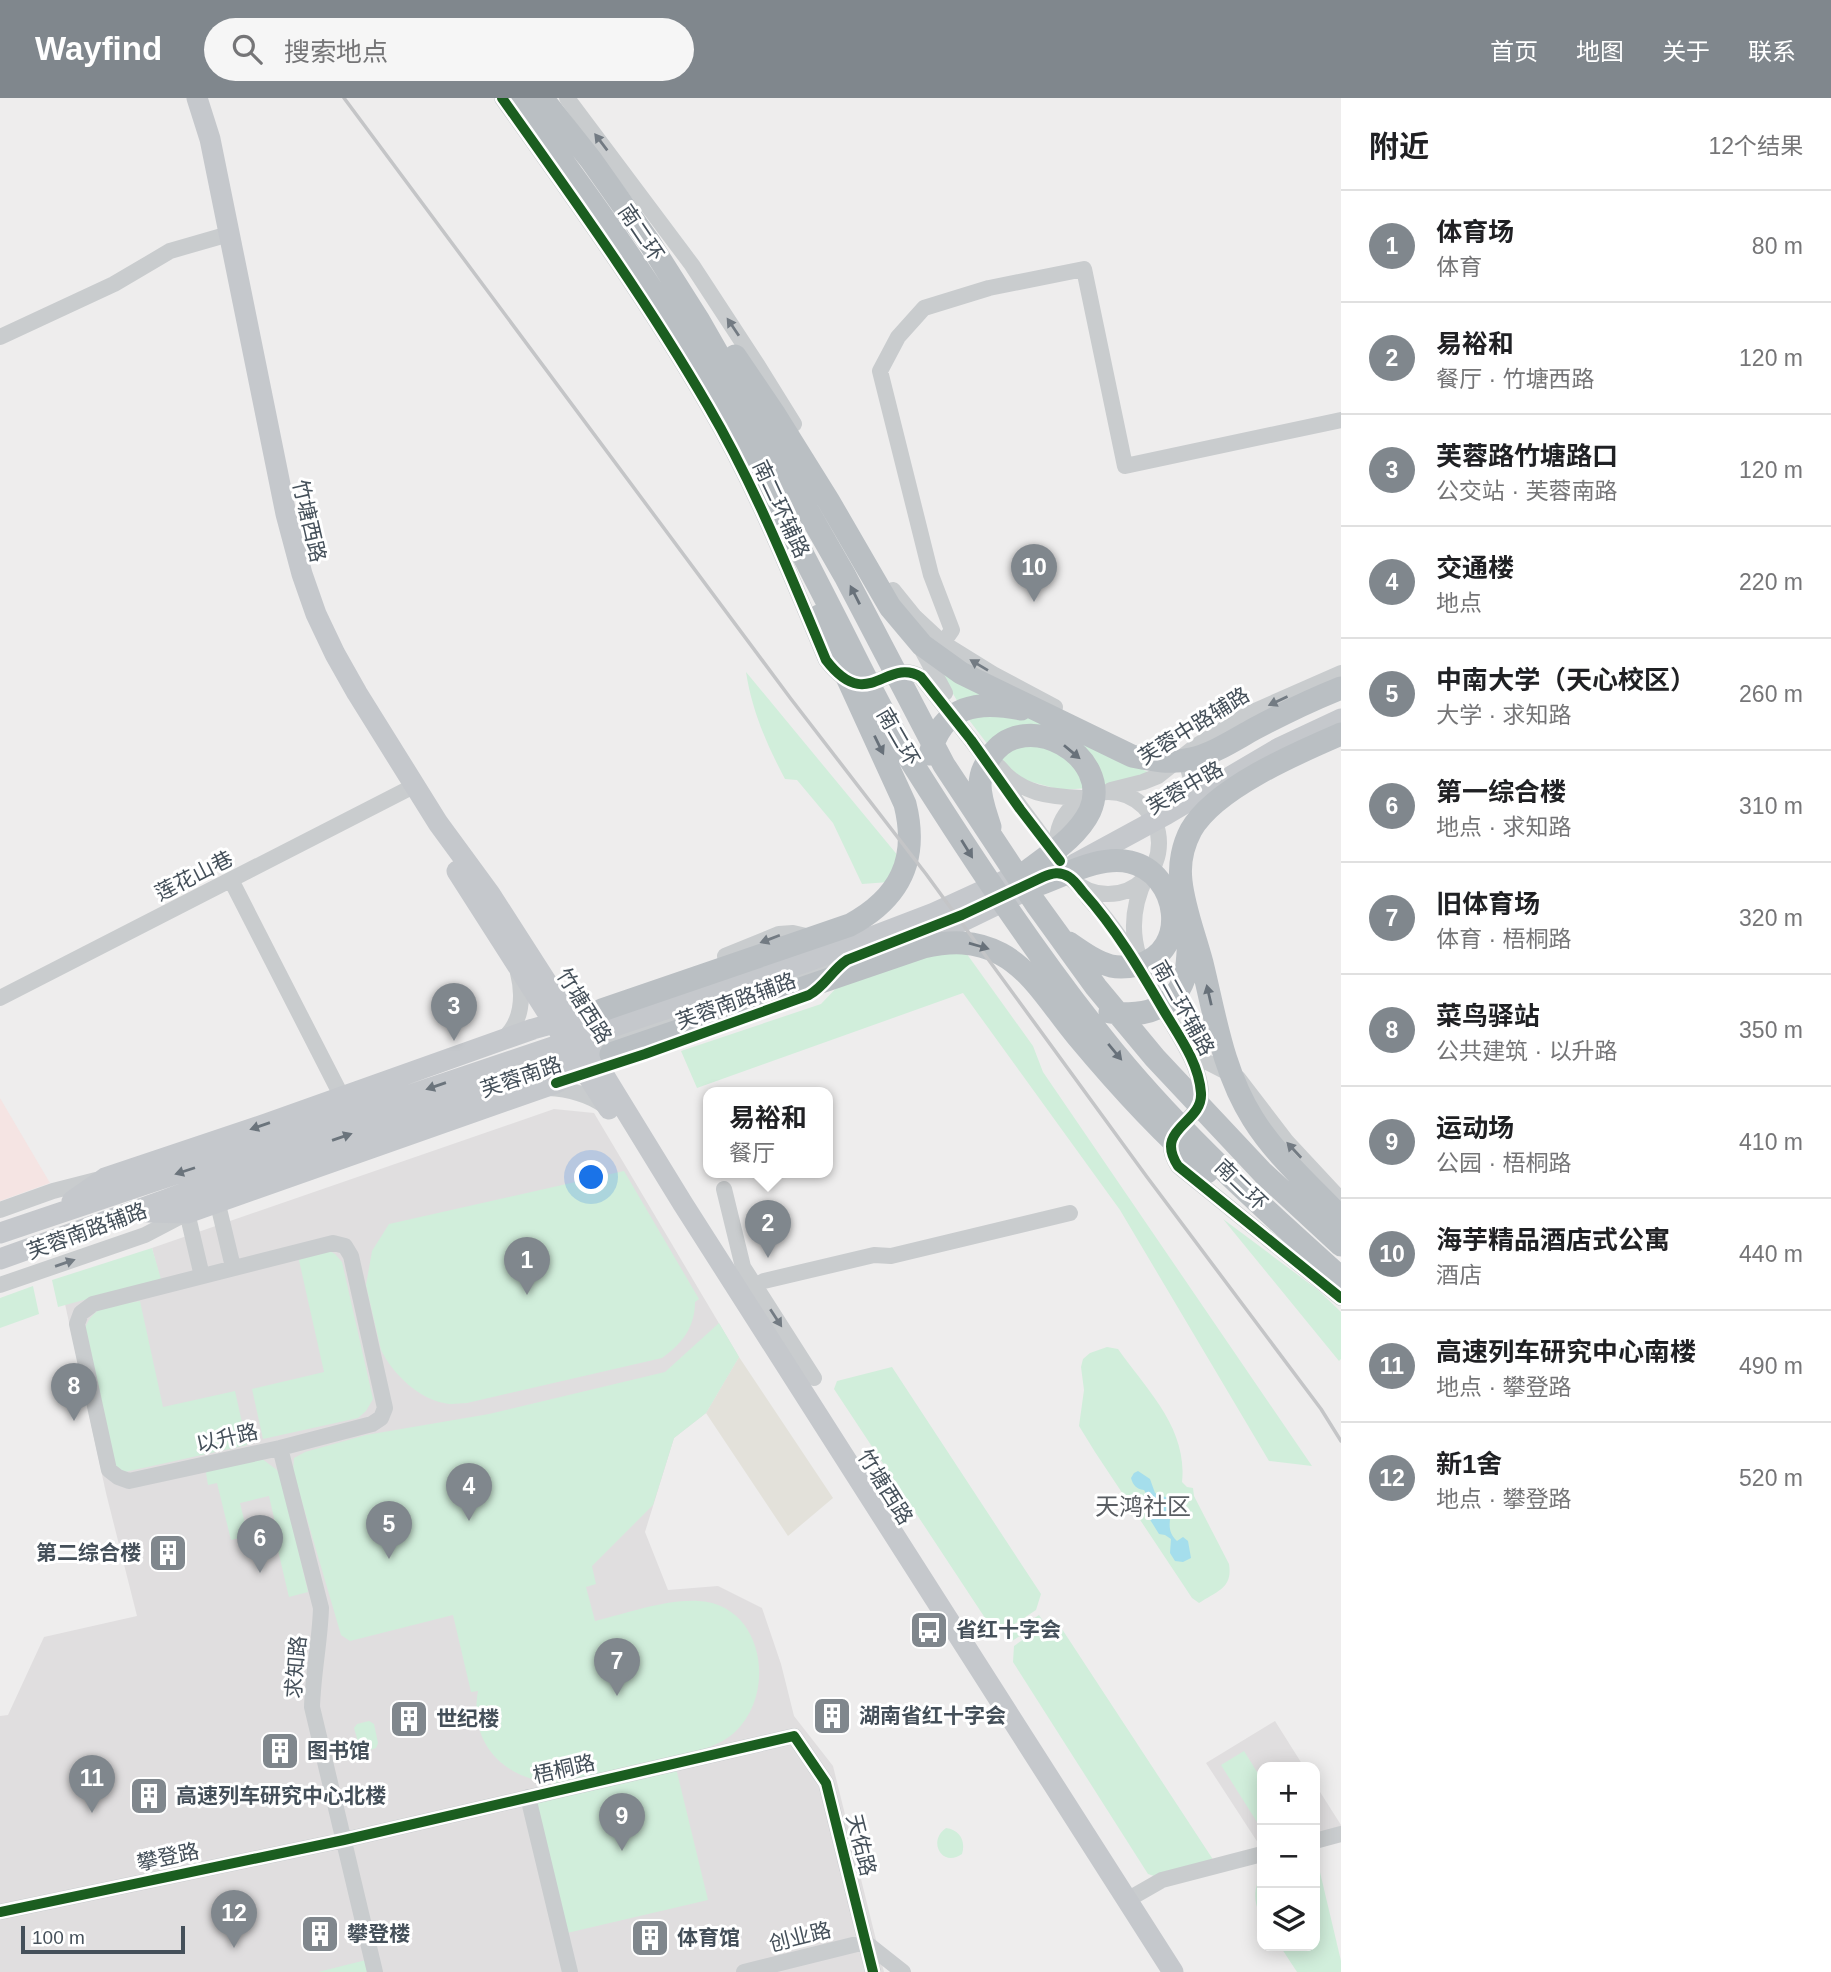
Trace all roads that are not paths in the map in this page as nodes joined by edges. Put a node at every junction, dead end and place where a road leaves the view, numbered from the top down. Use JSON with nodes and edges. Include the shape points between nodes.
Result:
{"nodes":[{"id":1,"x":188,"y":98,"type":"edge"},
{"id":2,"x":197,"y":98,"type":"edge"},
{"id":3,"x":502,"y":98,"type":"edge"},
{"id":4,"x":516,"y":98,"type":"edge"},
{"id":5,"x":542,"y":98,"type":"edge"},
{"id":6,"x":567,"y":98,"type":"edge"},
{"id":7,"x":225,"y":235,"type":"junction"},
{"id":8,"x":649,"y":242,"type":"junction"},
{"id":9,"x":0,"y":337,"type":"edge"},
{"id":10,"x":1341,"y":420,"type":"edge"},
{"id":11,"x":763,"y":481,"type":"junction"},
{"id":12,"x":893,"y":590,"type":"junction"},
{"id":13,"x":943,"y":643,"type":"junction"},
{"id":14,"x":1341,"y":673,"type":"edge"},
{"id":15,"x":1341,"y":688,"type":"edge"},
{"id":16,"x":1341,"y":705,"type":"edge"},
{"id":17,"x":1051,"y":716,"type":"junction"},
{"id":18,"x":1341,"y":719,"type":"edge"},
{"id":19,"x":1341,"y":734,"type":"edge"},
{"id":20,"x":1341,"y":745,"type":"edge"},
{"id":21,"x":1196,"y":746,"type":"junction"},
{"id":22,"x":1158,"y":776,"type":"junction"},
{"id":23,"x":406,"y":790,"type":"junction"},
{"id":24,"x":1105,"y":791,"type":"junction"},
{"id":25,"x":1082,"y":798,"type":"junction"},
{"id":26,"x":1234,"y":801,"type":"junction"},
{"id":27,"x":939,"y":804,"type":"junction"},
{"id":28,"x":997,"y":846,"type":"junction"},
{"id":29,"x":1058,"y":854,"type":"junction"},
{"id":30,"x":1150,"y":872,"type":"junction"},
{"id":31,"x":1038,"y":876,"type":"junction"},
{"id":32,"x":1070,"y":877,"type":"junction"},
{"id":33,"x":231,"y":880,"type":"junction"},
{"id":34,"x":1186,"y":907,"type":"junction"},
{"id":35,"x":932,"y":924,"type":"junction"},
{"id":36,"x":1053,"y":928,"type":"junction"},
{"id":37,"x":860,"y":948,"type":"junction"},
{"id":38,"x":847,"y":960,"type":"junction"},
{"id":39,"x":514,"y":961,"type":"junction"},
{"id":40,"x":1059,"y":980,"type":"junction"},
{"id":41,"x":0,"y":998,"type":"edge"},
{"id":42,"x":566,"y":1021,"type":"junction"},
{"id":43,"x":500,"y":1041,"type":"junction"},
{"id":44,"x":595,"y":1064,"type":"junction"},
{"id":45,"x":531,"y":1091,"type":"junction"},
{"id":46,"x":342,"y":1097,"type":"junction"},
{"id":47,"x":616,"y":1106,"type":"junction"},
{"id":48,"x":275,"y":1151,"type":"junction"},
{"id":49,"x":105,"y":1178,"type":"junction"},
{"id":50,"x":724,"y":1188,"type":"dead end"},
{"id":51,"x":215,"y":1193,"type":"junction"},
{"id":52,"x":1341,"y":1200,"type":"edge"},
{"id":53,"x":185,"y":1204,"type":"junction"},
{"id":54,"x":0,"y":1210,"type":"edge"},
{"id":55,"x":1070,"y":1213,"type":"dead end"},
{"id":56,"x":53,"y":1214,"type":"junction"},
{"id":57,"x":1341,"y":1218,"type":"edge"},
{"id":58,"x":0,"y":1233,"type":"edge"},
{"id":59,"x":1341,"y":1245,"type":"edge"},
{"id":60,"x":0,"y":1259,"type":"edge"},
{"id":61,"x":233,"y":1268,"type":"junction"},
{"id":62,"x":1333,"y":1271,"type":"edge"},
{"id":63,"x":202,"y":1276,"type":"junction"},
{"id":64,"x":0,"y":1285,"type":"edge"},
{"id":65,"x":755,"y":1286,"type":"junction"},
{"id":66,"x":1341,"y":1298,"type":"edge"},
{"id":67,"x":814,"y":1378,"type":"dead end"},
{"id":68,"x":280,"y":1448,"type":"junction"},
{"id":69,"x":793,"y":1737,"type":"joint"},
{"id":70,"x":528,"y":1797,"type":"junction"},
{"id":71,"x":1341,"y":1834,"type":"edge"},
{"id":72,"x":344,"y":1840,"type":"junction"},
{"id":73,"x":1320,"y":1840,"type":"edge"},
{"id":74,"x":1257,"y":1855,"type":"edge"},
{"id":75,"x":1128,"y":1900,"type":"junction"},
{"id":76,"x":0,"y":1912,"type":"edge"},
{"id":77,"x":866,"y":1942,"type":"junction"},
{"id":78,"x":375,"y":1972,"type":"edge"},
{"id":79,"x":569,"y":1972,"type":"edge"},
{"id":80,"x":744,"y":1972,"type":"edge"},
{"id":81,"x":873,"y":1972,"type":"edge"},
{"id":82,"x":903,"y":1972,"type":"edge"},
{"id":83,"x":1161,"y":1972,"type":"edge"},
{"id":84,"x":1173,"y":1972,"type":"edge"}],
"edges":[{"from":1,"to":7,"type":"main road","name":"竹塘西路"},
{"from":2,"to":7,"type":"main road","name":"竹塘西路","via":[[210,139]]},
{"from":3,"to":29,"type":"street","name":"南二环辅路","via":[[606,246],[709,407],[754,494],[826,660],[843,678],[862,685],[904,671],[921,677]]},
{"from":4,"to":11,"type":"highway","name":"南二环","via":[[666,312]]},
{"from":5,"to":8,"type":"highway","name":"南二环"},
{"from":12,"to":6,"type":"street","one_way":true,"via":[[706,287]]},
{"from":7,"to":9,"type":"street","via":[[170,251],[114,284]]},
{"from":7,"to":23,"type":"main road","name":"竹塘西路","via":[[296,584],[327,660]]},
{"from":7,"to":42,"type":"main road","name":"竹塘西路","via":[[286,514],[316,614],[363,704],[551,989]]},
{"from":8,"to":17,"type":"highway","via":[[742,365],[906,627],[922,645],[961,673]]},
{"from":28,"to":8,"type":"highway","name":"南二环","one_way":true,"via":[[944,765],[789,476]]},
{"from":10,"to":13,"type":"street","via":[[1125,466],[1084,269],[989,288],[924,308],[898,337],[880,371],[931,575],[952,630]]},
{"from":11,"to":27,"type":"highway","name":"南二环","via":[[873,693]]},
{"from":11,"to":42,"type":"highway","one_way":true,"via":[[839,663],[905,804],[910,843],[902,875],[881,904],[850,925]]},
{"from":12,"to":13,"type":"street"},
{"from":12,"to":25,"type":"street","via":[[948,698],[1003,772],[1030,791]]},
{"from":22,"to":13,"type":"street","one_way":true,"via":[[1145,750],[1085,723]]},
{"from":14,"to":21,"type":"street","name":"芙蓉中路辅路","one_way":true,"via":[[1248,715]]},
{"from":15,"to":17,"type":"highway","via":[[1213,751],[1172,762],[1132,755]]},
{"from":16,"to":31,"type":"main road","name":"芙蓉中路","via":[[1233,760]]},
{"from":17,"to":27,"type":"highway","via":[[982,705],[955,714],[940,729],[930,753]]},
{"from":18,"to":31,"type":"main road","name":"芙蓉中路","via":[[1279,748],[1159,818]]},
{"from":19,"to":34,"type":"highway","via":[[1249,780],[1203,812],[1182,855]]},
{"from":20,"to":26,"type":"street"},
{"from":21,"to":22,"type":"street","name":"芙蓉中路辅路"},
{"from":21,"to":26,"type":"street","via":[[1187,764],[1203,797],[1215,806]]},
{"from":22,"to":24,"type":"street","name":"芙蓉中路辅路"},
{"from":23,"to":33,"type":"street","name":"莲花山巷"},
{"from":23,"to":39,"type":"main road","name":"竹塘西路"},
{"from":24,"to":25,"type":"street"},
{"from":24,"to":30,"type":"street","via":[[1135,799],[1155,822],[1159,852]]},
{"from":25,"to":29,"type":"street","via":[[1063,818]]},
{"from":26,"to":30,"type":"street"},
{"from":27,"to":40,"type":"highway","name":"南二环","one_way":true},
{"from":28,"to":31,"type":"highway","one_way":true,"via":[[980,785],[994,751],[1009,739],[1024,735],[1054,739],[1069,747],[1090,772],[1094,786],[1090,810]]},
{"from":28,"to":36,"type":"highway","name":"南二环"},
{"from":29,"to":31,"type":"street","name":"芙蓉南路辅路"},
{"from":29,"to":32,"type":"street"},
{"from":30,"to":32,"type":"street","via":[[1137,885],[1115,894],[1091,891]]},
{"from":52,"to":30,"type":"street","name":"南二环辅路","one_way":true,"via":[[1237,1078],[1194,1050],[1139,957],[1134,919]]},
{"from":31,"to":32,"type":"street","name":"芙蓉南路辅路","via":[[1058,873]]},
{"from":31,"to":35,"type":"street","name":"芙蓉南路辅路"},
{"from":31,"to":36,"type":"highway","via":[[1129,861],[1153,873],[1173,912],[1173,926],[1162,950],[1142,964],[1125,968],[1096,960]]},
{"from":31,"to":48,"type":"main road","name":"芙蓉南路","via":[[965,920],[830,972],[340,1138]]},
{"from":32,"to":66,"type":"street","name":"南二环辅路","via":[[1124,942],[1198,1076],[1201,1100],[1178,1128],[1170,1146],[1172,1158]]},
{"from":33,"to":41,"type":"street","name":"莲花山巷"},
{"from":33,"to":46,"type":"street"},
{"from":34,"to":40,"type":"highway","via":[[1186,972],[1175,993],[1153,1011],[1107,1012],[1092,1007]]},
{"from":57,"to":34,"type":"highway","one_way":true,"via":[[1274,1148],[1237,1089]]},
{"from":35,"to":37,"type":"street","name":"芙蓉南路辅路"},
{"from":35,"to":38,"type":"street","name":"芙蓉南路辅路"},
{"from":36,"to":59,"type":"highway","name":"南二环","via":[[1155,1058],[1263,1173]]},
{"from":37,"to":42,"type":"street","name":"芙蓉南路辅路","via":[[618,1031],[600,1033]]},
{"from":37,"to":42,"type":"street","one_way":true,"via":[[779,934]]},
{"from":38,"to":44,"type":"street","name":"芙蓉南路辅路","via":[[809,995]]},
{"from":38,"to":44,"type":"street","name":"芙蓉南路辅路","via":[[621,1037],[612,1041]]},
{"from":39,"to":42,"type":"main road","name":"竹塘西路"},
{"from":39,"to":43,"type":"street","via":[[521,1003],[513,1027]]},
{"from":40,"to":62,"type":"highway","name":"南二环","one_way":true,"via":[[1156,1099],[1228,1174]]},
{"from":42,"to":43,"type":"main road"},
{"from":42,"to":44,"type":"main road","name":"竹塘西路"},
{"from":43,"to":46,"type":"main road"},
{"from":44,"to":45,"type":"main road"},
{"from":44,"to":47,"type":"main road","name":"竹塘西路"},
{"from":44,"to":62,"type":"highway","one_way":true,"via":[[923,947],[952,942],[984,946],[1016,964],[1031,979],[1105,1070],[1198,1165]]},
{"from":45,"to":47,"type":"street","via":[[569,1090]]},
{"from":45,"to":51,"type":"main road"},
{"from":46,"to":49,"type":"main road","one_way":true},
{"from":47,"to":75,"type":"main road","name":"竹塘西路"},
{"from":47,"to":83,"type":"main road","name":"竹塘西路","via":[[837,1469]]},
{"from":48,"to":51,"type":"main road","name":"芙蓉南路"},
{"from":48,"to":56,"type":"main road","name":"芙蓉南路","one_way":true},
{"from":49,"to":54,"type":"street","name":"芙蓉南路辅路"},
{"from":49,"to":56,"type":"main road"},
{"from":50,"to":65,"type":"street","via":[[743,1267]]},
{"from":51,"to":53,"type":"main road"},
{"from":51,"to":61,"type":"street"},
{"from":53,"to":60,"type":"main road","via":[[135,1212]]},
{"from":53,"to":63,"type":"street"},
{"from":64,"to":53,"type":"street","name":"芙蓉南路辅路","one_way":true,"via":[[145,1235]]},
{"from":55,"to":65,"type":"street"},
{"from":56,"to":58,"type":"main road","name":"芙蓉南路"},
{"from":61,"to":63,"type":"street","name":"以升路"},
{"from":61,"to":68,"type":"street","name":"以升路","via":[[333,1243],[345,1246],[351,1256],[385,1408],[372,1424]]},
{"from":63,"to":68,"type":"street","name":"以升路","via":[[93,1304],[82,1313],[77,1324],[109,1470],[129,1481]]},
{"from":65,"to":67,"type":"street","one_way":true},
{"from":68,"to":72,"type":"street","name":"求知路","via":[[321,1608],[312,1707]]},
{"from":69,"to":70,"type":"street","name":"梧桐路"},
{"from":69,"to":77,"type":"street","name":"天佑路","via":[[826,1783]]},
{"from":70,"to":72,"type":"street","name":"梧桐路"},
{"from":70,"to":79,"type":"street"},
{"from":71,"to":73,"type":"street"},
{"from":72,"to":76,"type":"street","name":"攀登路"},
{"from":72,"to":78,"type":"street","name":"求知路"},
{"from":74,"to":75,"type":"street","via":[[1162,1880]]},
{"from":75,"to":84,"type":"main road","name":"竹塘西路"},
{"from":77,"to":80,"type":"street","name":"创业路"},
{"from":77,"to":81,"type":"street","name":"天佑路"},
{"from":77,"to":82,"type":"street"}]}
